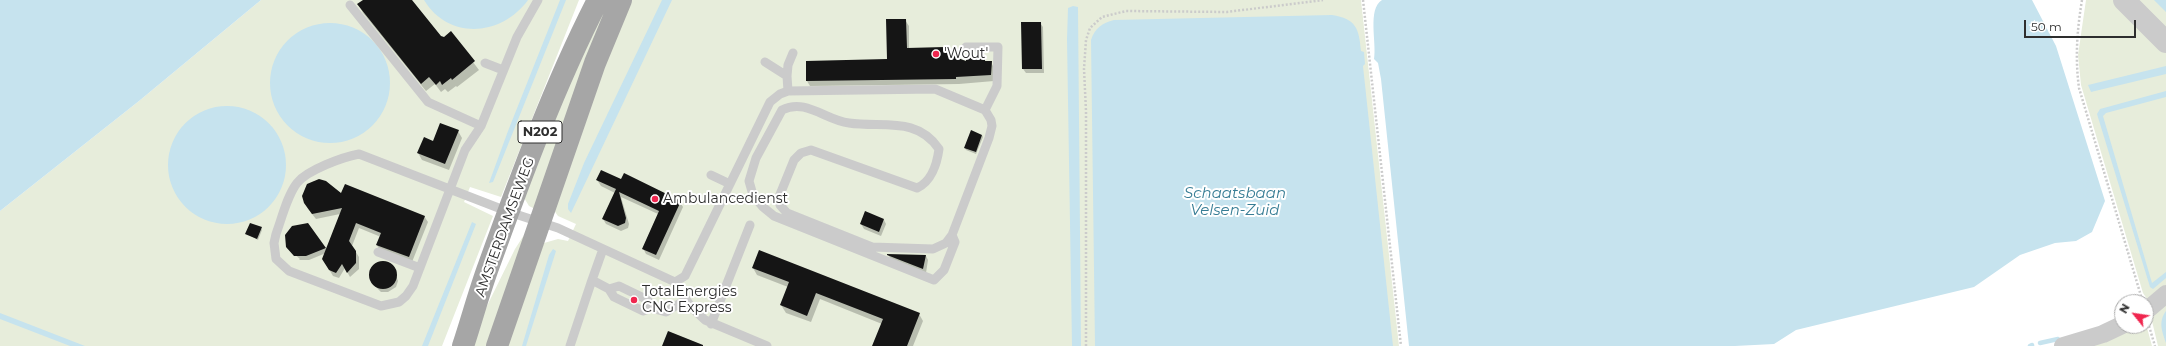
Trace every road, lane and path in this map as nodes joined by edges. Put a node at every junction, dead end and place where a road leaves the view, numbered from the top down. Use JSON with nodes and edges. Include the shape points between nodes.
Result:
{"nodes":[{"id":1,"x":538,"y":0,"type":"edge"},
{"id":2,"x":598,"y":0,"type":"edge"},
{"id":3,"x":621,"y":0,"type":"edge"},
{"id":4,"x":1323,"y":0,"type":"edge"},
{"id":5,"x":1363,"y":0,"type":"edge"},
{"id":6,"x":2082,"y":0,"type":"edge"},
{"id":7,"x":2124,"y":0,"type":"edge"},
{"id":8,"x":350,"y":5,"type":"dead end"},
{"id":9,"x":2166,"y":42,"type":"edge"},
{"id":10,"x":966,"y":47,"type":"dead end"},
{"id":11,"x":793,"y":54,"type":"dead end"},
{"id":12,"x":485,"y":62,"type":"dead end"},
{"id":13,"x":765,"y":62,"type":"dead end"},
{"id":14,"x":503,"y":70,"type":"junction"},
{"id":15,"x":787,"y":76,"type":"junction"},
{"id":16,"x":788,"y":91,"type":"junction"},
{"id":17,"x":985,"y":110,"type":"junction"},
{"id":18,"x":481,"y":126,"type":"junction"},
{"id":19,"x":711,"y":175,"type":"dead end"},
{"id":20,"x":730,"y":184,"type":"junction"},
{"id":21,"x":451,"y":188,"type":"junction"},
{"id":22,"x":509,"y":212,"type":"junction"},
{"id":23,"x":539,"y":222,"type":"junction"},
{"id":24,"x":750,"y":225,"type":"dead end"},
{"id":25,"x":952,"y":235,"type":"junction"},
{"id":26,"x":603,"y":249,"type":"junction"},
{"id":27,"x":378,"y":252,"type":"dead end"},
{"id":28,"x":420,"y":268,"type":"junction"},
{"id":29,"x":592,"y":280,"type":"junction"},
{"id":30,"x":675,"y":282,"type":"junction"},
{"id":31,"x":2140,"y":294,"type":"edge"},
{"id":32,"x":2166,"y":294,"type":"edge"},
{"id":33,"x":686,"y":300,"type":"junction"},
{"id":34,"x":2154,"y":308,"type":"edge"},
{"id":35,"x":711,"y":324,"type":"junction"},
{"id":36,"x":2114,"y":329,"type":"edge"},
{"id":37,"x":2152,"y":334,"type":"edge"},
{"id":38,"x":463,"y":346,"type":"edge"},
{"id":39,"x":497,"y":346,"type":"edge"},
{"id":40,"x":570,"y":346,"type":"edge"},
{"id":41,"x":767,"y":346,"type":"edge"},
{"id":42,"x":1086,"y":346,"type":"edge"},
{"id":43,"x":1401,"y":346,"type":"edge"},
{"id":44,"x":2063,"y":346,"type":"edge"},
{"id":45,"x":2155,"y":346,"type":"edge"}],
"edges":[{"from":1,"to":14,"type":"lane","via":[[517,37]]},
{"from":2,"to":22,"type":"main road","name":"AMSTERDAMSEWEG","number":"N202","via":[[565,71]]},
{"from":3,"to":23,"type":"main road","number":"N202","via":[[595,63]]},
{"from":4,"to":42,"type":"path","via":[[1227,12],[1126,11],[1102,17],[1090,28],[1086,40],[1084,69]]},
{"from":5,"to":43,"type":"path"},
{"from":6,"to":31,"type":"path","via":[[2077,31],[2076,64],[2079,88]]},
{"from":7,"to":9,"type":"street"},
{"from":8,"to":18,"type":"lane","via":[[428,102]]},
{"from":10,"to":17,"type":"lane","via":[[998,47],[998,86]]},
{"from":11,"to":15,"type":"lane"},
{"from":12,"to":14,"type":"lane"},
{"from":13,"to":15,"type":"lane"},
{"from":14,"to":18,"type":"lane"},
{"from":15,"to":16,"type":"lane"},
{"from":16,"to":17,"type":"lane","via":[[935,89]]},
{"from":16,"to":20,"type":"lane","via":[[770,102]]},
{"from":17,"to":25,"type":"lane","via":[[992,120],[992,132]]},
{"from":18,"to":21,"type":"lane","via":[[465,150]]},
{"from":19,"to":20,"type":"lane"},
{"from":20,"to":30,"type":"lane","via":[[685,276]]},
{"from":21,"to":22,"type":"lane"},
{"from":21,"to":28,"type":"lane"},
{"from":21,"to":28,"type":"lane","via":[[359,154],[348,156],[309,173],[296,184],[274,243],[276,259],[289,271],[381,306],[398,302],[406,296]]},
{"from":22,"to":23,"type":"lane"},
{"from":22,"to":38,"type":"main road","name":"AMSTERDAMSEWEG","number":"N202","via":[[488,266]]},
{"from":23,"to":26,"type":"lane"},
{"from":23,"to":39,"type":"main road","number":"N202"},
{"from":24,"to":35,"type":"lane"},
{"from":25,"to":25,"type":"lane","via":[[946,243],[933,249],[872,247],[787,213],[780,205],[779,197],[794,160],[801,153],[811,150],[821,153],[917,188],[925,185],[938,160],[939,149],[932,139],[917,130],[895,124],[847,123],[801,106],[789,106],[782,110],[756,158],[749,181],[753,195],[774,216],[934,280],[944,270],[955,242]]},
{"from":26,"to":29,"type":"lane"},
{"from":26,"to":30,"type":"lane"},
{"from":27,"to":28,"type":"lane"},
{"from":29,"to":33,"type":"lane","via":[[609,289],[614,297],[643,311],[651,308],[666,312]]},
{"from":29,"to":40,"type":"lane"},
{"from":30,"to":33,"type":"lane"},
{"from":32,"to":34,"type":"street"},
{"from":33,"to":35,"type":"lane","via":[[697,314]]},
{"from":35,"to":41,"type":"lane"},
{"from":36,"to":44,"type":"street"},
{"from":37,"to":45,"type":"path"}]}
